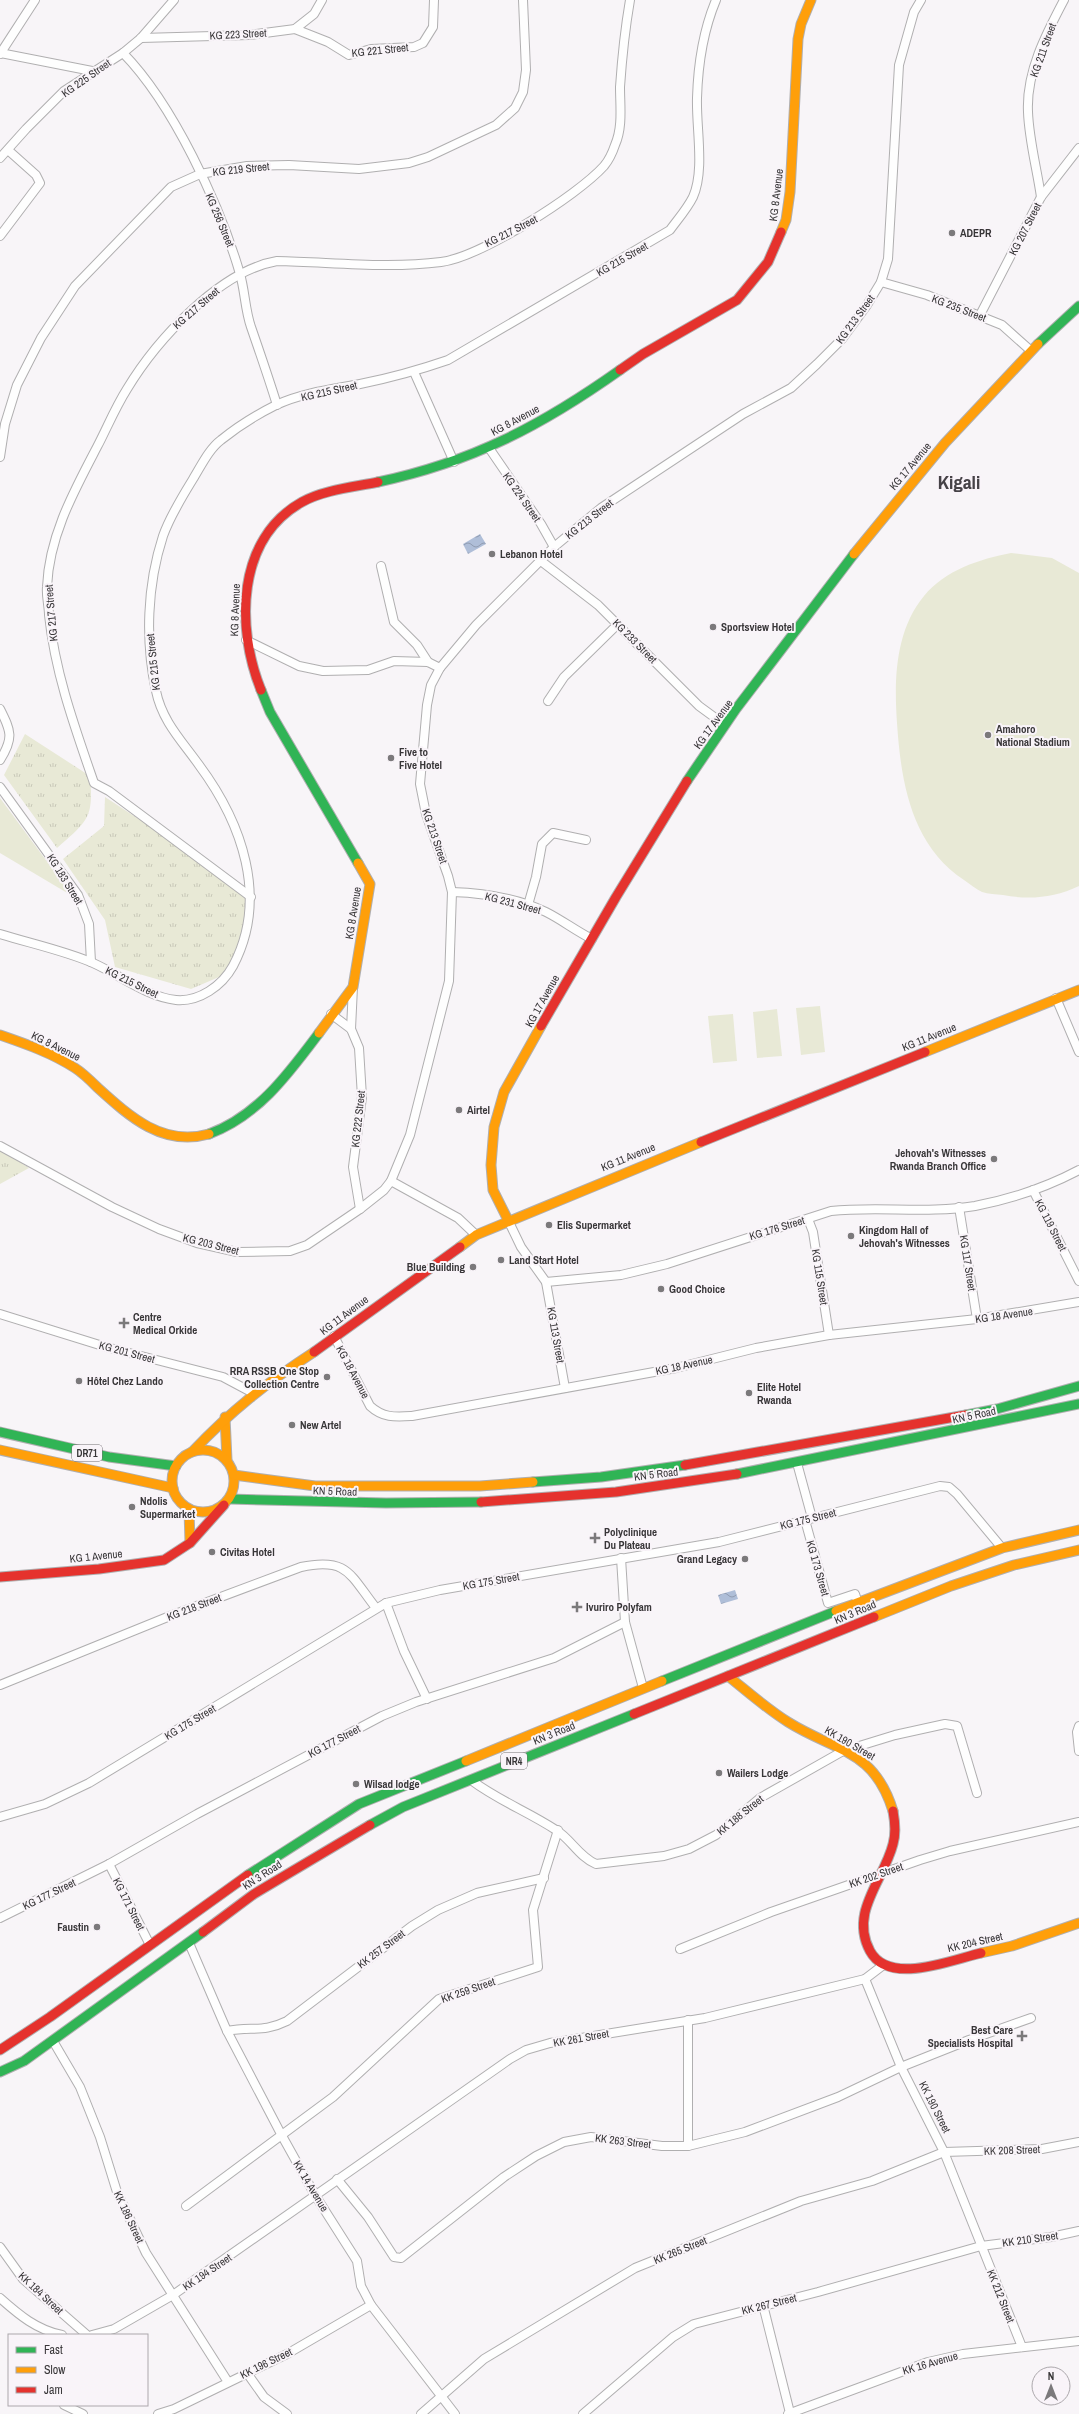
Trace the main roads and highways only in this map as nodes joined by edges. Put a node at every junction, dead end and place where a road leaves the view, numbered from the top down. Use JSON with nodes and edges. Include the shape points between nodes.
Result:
{"nodes":[{"id":1,"x":811,"y":0,"type":"edge"},
{"id":2,"x":1079,"y":306,"type":"edge"},
{"id":3,"x":1079,"y":990,"type":"edge"},
{"id":4,"x":0,"y":1035,"type":"edge"},
{"id":5,"x":508,"y":1220,"type":"junction"},
{"id":6,"x":1079,"y":1386,"type":"edge"},
{"id":7,"x":1079,"y":1404,"type":"edge"},
{"id":8,"x":225,"y":1417,"type":"junction"},
{"id":9,"x":0,"y":1432,"type":"edge"},
{"id":10,"x":0,"y":1450,"type":"edge"},
{"id":11,"x":192,"y":1452,"type":"junction"},
{"id":12,"x":226,"y":1460,"type":"junction"},
{"id":13,"x":176,"y":1466,"type":"junction"},
{"id":14,"x":234,"y":1475,"type":"junction"},
{"id":15,"x":173,"y":1488,"type":"junction"},
{"id":16,"x":227,"y":1502,"type":"junction"},
{"id":17,"x":189,"y":1509,"type":"junction"},
{"id":18,"x":1079,"y":1530,"type":"edge"},
{"id":19,"x":190,"y":1543,"type":"junction"},
{"id":20,"x":1002,"y":1548,"type":"junction"},
{"id":21,"x":1079,"y":1550,"type":"edge"},
{"id":22,"x":1009,"y":1567,"type":"junction"},
{"id":23,"x":0,"y":1577,"type":"edge"},
{"id":24,"x":728,"y":1676,"type":"junction"},
{"id":25,"x":366,"y":1813,"type":"junction"},
{"id":26,"x":1079,"y":1923,"type":"edge"},
{"id":27,"x":879,"y":1963,"type":"joint"},
{"id":28,"x":0,"y":2050,"type":"edge"},
{"id":29,"x":0,"y":2072,"type":"edge"}],
"edges":[{"from":1,"to":4,"type":"main road","name":"KG 8 Avenue","via":[[798,39],[790,192],[786,220],[768,262],[737,300],[643,354],[599,385],[526,430],[489,448],[423,472],[334,491],[303,501],[286,512],[269,531],[255,556],[247,581],[246,640],[252,668],[270,712],[370,884],[353,986],[283,1081],[249,1113],[227,1128],[187,1139],[163,1134],[129,1116],[76,1068],[37,1048]]},
{"from":2,"to":5,"type":"main road","name":"KG 17 Avenue","via":[[1030,350],[920,472],[862,544],[686,782],[504,1092],[497,1110],[492,1147],[493,1191]]},
{"from":3,"to":5,"type":"main road","name":"KG 11 Avenue"},
{"from":5,"to":8,"type":"main road","name":"KG 11 Avenue","via":[[476,1235],[253,1393]]},
{"from":6,"to":14,"type":"main road","name":"KN 5 Road","via":[[997,1409],[676,1467],[601,1477],[480,1486],[406,1487],[315,1486]]},
{"from":7,"to":16,"type":"main road","name":"KN 5 Road","via":[[705,1480],[546,1499],[377,1505]]},
{"from":8,"to":11,"type":"main road","name":"KG 11 Avenue"},
{"from":8,"to":12,"type":"main road"},
{"from":9,"to":13,"type":"main road","number":"DR71","via":[[64,1448],[149,1464]]},
{"from":10,"to":15,"type":"main road","number":"DR71"},
{"from":11,"to":12,"type":"main road","via":[[211,1451]]},
{"from":11,"to":13,"type":"main road"},
{"from":12,"to":14,"type":"main road"},
{"from":13,"to":15,"type":"main road"},
{"from":14,"to":16,"type":"main road","via":[[235,1484]]},
{"from":15,"to":17,"type":"main road","via":[[176,1497]]},
{"from":16,"to":17,"type":"main road","via":[[207,1512]]},
{"from":16,"to":19,"type":"main road","name":"KG 1 Avenue"},
{"from":17,"to":19,"type":"main road"},
{"from":18,"to":20,"type":"main road","name":"KN 3 Road","number":"NR4"},
{"from":19,"to":23,"type":"main road","name":"KG 1 Avenue","via":[[164,1560],[149,1563]]},
{"from":20,"to":22,"type":"main road"},
{"from":20,"to":25,"type":"main road","name":"KN 3 Road","number":"NR4","via":[[643,1688]]},
{"from":21,"to":22,"type":"main road","name":"KN 3 Road","number":"NR4"},
{"from":22,"to":24,"type":"main road","name":"KN 3 Road","number":"NR4","via":[[890,1610]]},
{"from":24,"to":25,"type":"main road","name":"KN 3 Road","number":"NR4","via":[[403,1807]]},
{"from":24,"to":27,"type":"main road","name":"KK 190 Street","via":[[795,1727],[870,1766],[882,1782],[893,1812],[895,1830],[892,1847],[865,1912],[868,1944]]},
{"from":25,"to":28,"type":"main road","name":"KN 3 Road","number":"NR4","via":[[307,1834],[85,1994]]},
{"from":25,"to":29,"type":"main road","name":"KN 3 Road","number":"NR4","via":[[307,1860],[254,1894],[53,2041],[24,2061]]},
{"from":26,"to":27,"type":"main road","name":"KK 204 Street","via":[[1012,1946],[910,1970],[900,1971]]}]}
